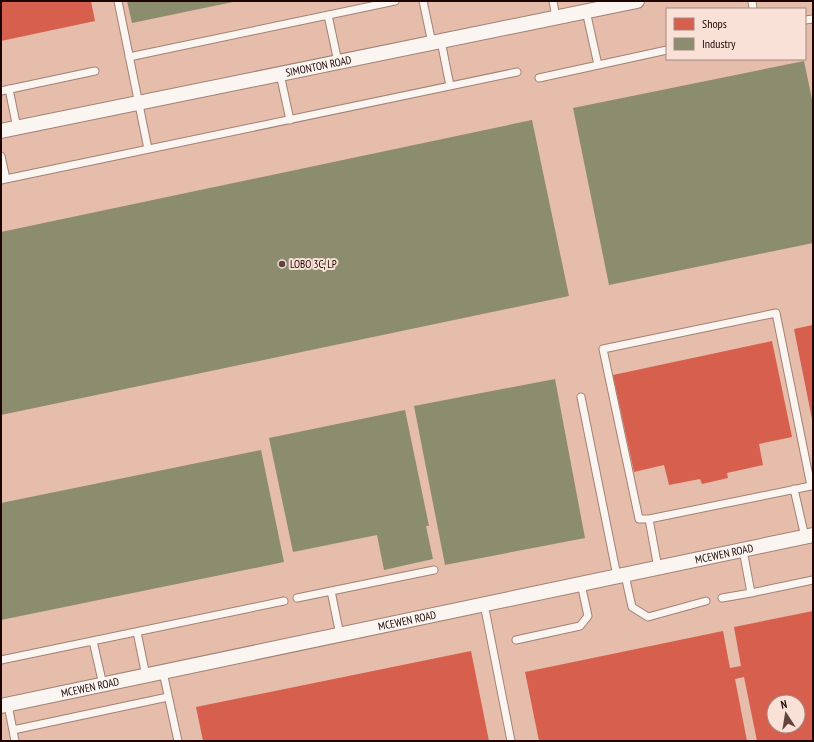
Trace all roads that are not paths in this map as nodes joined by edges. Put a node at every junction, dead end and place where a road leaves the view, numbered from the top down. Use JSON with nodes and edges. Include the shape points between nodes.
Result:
{"nodes":[{"id":1,"x":118,"y":1,"type":"edge"},
{"id":2,"x":395,"y":1,"type":"edge"},
{"id":3,"x":423,"y":1,"type":"edge"},
{"id":4,"x":553,"y":1,"type":"edge"},
{"id":5,"x":637,"y":1,"type":"edge"},
{"id":6,"x":586,"y":11,"type":"junction"},
{"id":7,"x":328,"y":15,"type":"junction"},
{"id":8,"x":556,"y":18,"type":"junction"},
{"id":9,"x":436,"y":42,"type":"junction"},
{"id":10,"x":666,"y":50,"type":"edge"},
{"id":11,"x":129,"y":57,"type":"junction"},
{"id":12,"x":338,"y":62,"type":"junction"},
{"id":13,"x":598,"y":65,"type":"junction"},
{"id":14,"x":95,"y":71,"type":"dead end"},
{"id":15,"x":517,"y":72,"type":"dead end"},
{"id":16,"x":280,"y":74,"type":"junction"},
{"id":17,"x":539,"y":78,"type":"dead end"},
{"id":18,"x":450,"y":86,"type":"junction"},
{"id":19,"x":9,"y":89,"type":"junction"},
{"id":20,"x":1,"y":91,"type":"edge"},
{"id":21,"x":139,"y":103,"type":"junction"},
{"id":22,"x":290,"y":120,"type":"junction"},
{"id":23,"x":17,"y":128,"type":"junction"},
{"id":24,"x":1,"y":131,"type":"edge"},
{"id":25,"x":148,"y":149,"type":"junction"},
{"id":26,"x":1,"y":156,"type":"edge"},
{"id":27,"x":3,"y":180,"type":"edge"},
{"id":28,"x":580,"y":397,"type":"dead end"},
{"id":29,"x":794,"y":489,"type":"junction"},
{"id":30,"x":649,"y":519,"type":"junction"},
{"id":31,"x":809,"y":536,"type":"edge"},
{"id":32,"x":743,"y":550,"type":"junction"},
{"id":33,"x":658,"y":568,"type":"junction"},
{"id":34,"x":434,"y":570,"type":"dead end"},
{"id":35,"x":621,"y":576,"type":"junction"},
{"id":36,"x":813,"y":580,"type":"edge"},
{"id":37,"x":581,"y":584,"type":"junction"},
{"id":38,"x":331,"y":591,"type":"junction"},
{"id":39,"x":751,"y":593,"type":"junction"},
{"id":40,"x":296,"y":598,"type":"dead end"},
{"id":41,"x":722,"y":598,"type":"dead end"},
{"id":42,"x":284,"y":601,"type":"dead end"},
{"id":43,"x":706,"y":601,"type":"dead end"},
{"id":44,"x":484,"y":604,"type":"junction"},
{"id":45,"x":137,"y":632,"type":"junction"},
{"id":46,"x":340,"y":635,"type":"junction"},
{"id":47,"x":516,"y":640,"type":"dead end"},
{"id":48,"x":94,"y":641,"type":"junction"},
{"id":49,"x":1,"y":660,"type":"edge"},
{"id":50,"x":163,"y":672,"type":"junction"},
{"id":51,"x":146,"y":676,"type":"junction"},
{"id":52,"x":103,"y":685,"type":"junction"},
{"id":53,"x":168,"y":697,"type":"junction"},
{"id":54,"x":4,"y":705,"type":"edge"},
{"id":55,"x":13,"y":730,"type":"junction"},
{"id":56,"x":16,"y":741,"type":"edge"},
{"id":57,"x":178,"y":741,"type":"edge"},
{"id":58,"x":511,"y":741,"type":"edge"}],
"edges":[{"from":1,"to":11,"type":"lane"},
{"from":2,"to":7,"type":"lane"},
{"from":3,"to":9,"type":"lane"},
{"from":4,"to":8,"type":"lane"},
{"from":5,"to":6,"type":"street","name":"SIMONTON ROAD"},
{"from":6,"to":8,"type":"street","name":"SIMONTON ROAD"},
{"from":6,"to":13,"type":"lane"},
{"from":7,"to":11,"type":"lane"},
{"from":7,"to":12,"type":"lane"},
{"from":8,"to":9,"type":"street","name":"SIMONTON ROAD"},
{"from":9,"to":12,"type":"street","name":"SIMONTON ROAD"},
{"from":9,"to":18,"type":"lane"},
{"from":10,"to":13,"type":"lane"},
{"from":11,"to":21,"type":"lane"},
{"from":12,"to":16,"type":"street","name":"SIMONTON ROAD"},
{"from":13,"to":17,"type":"lane"},
{"from":14,"to":19,"type":"lane"},
{"from":15,"to":18,"type":"lane"},
{"from":16,"to":21,"type":"street","name":"SIMONTON ROAD"},
{"from":16,"to":22,"type":"lane"},
{"from":18,"to":22,"type":"lane"},
{"from":19,"to":20,"type":"lane"},
{"from":19,"to":23,"type":"lane"},
{"from":21,"to":23,"type":"street","name":"SIMONTON ROAD"},
{"from":21,"to":25,"type":"lane"},
{"from":22,"to":25,"type":"lane"},
{"from":23,"to":24,"type":"street","name":"SIMONTON ROAD"},
{"from":25,"to":27,"type":"lane"},
{"from":26,"to":27,"type":"lane"},
{"from":28,"to":35,"type":"lane"},
{"from":29,"to":30,"type":"lane"},
{"from":29,"to":30,"type":"lane","via":[[811,486],[776,313],[603,349],[639,518]]},
{"from":29,"to":31,"type":"lane"},
{"from":30,"to":33,"type":"lane"},
{"from":31,"to":32,"type":"street","name":"MCEWEN ROAD"},
{"from":32,"to":33,"type":"street","name":"MCEWEN ROAD"},
{"from":32,"to":39,"type":"lane"},
{"from":33,"to":35,"type":"street","name":"MCEWEN ROAD"},
{"from":34,"to":38,"type":"lane"},
{"from":35,"to":37,"type":"street","name":"MCEWEN ROAD"},
{"from":35,"to":43,"type":"lane","via":[[632,606],[648,617]]},
{"from":36,"to":39,"type":"lane"},
{"from":37,"to":44,"type":"street","name":"MCEWEN ROAD"},
{"from":37,"to":47,"type":"lane","via":[[588,616],[580,626]]},
{"from":38,"to":40,"type":"lane"},
{"from":38,"to":46,"type":"lane"},
{"from":39,"to":41,"type":"lane"},
{"from":42,"to":45,"type":"lane"},
{"from":44,"to":46,"type":"street","name":"MCEWEN ROAD"},
{"from":44,"to":58,"type":"lane"},
{"from":45,"to":48,"type":"lane"},
{"from":45,"to":51,"type":"lane"},
{"from":46,"to":50,"type":"street","name":"MCEWEN ROAD"},
{"from":48,"to":49,"type":"lane"},
{"from":48,"to":52,"type":"lane"},
{"from":50,"to":51,"type":"street","name":"MCEWEN ROAD"},
{"from":50,"to":53,"type":"lane"},
{"from":51,"to":52,"type":"street","name":"MCEWEN ROAD"},
{"from":52,"to":54,"type":"street","name":"MCEWEN ROAD"},
{"from":53,"to":55,"type":"lane"},
{"from":53,"to":57,"type":"lane"},
{"from":54,"to":55,"type":"lane"},
{"from":55,"to":56,"type":"lane"}]}
